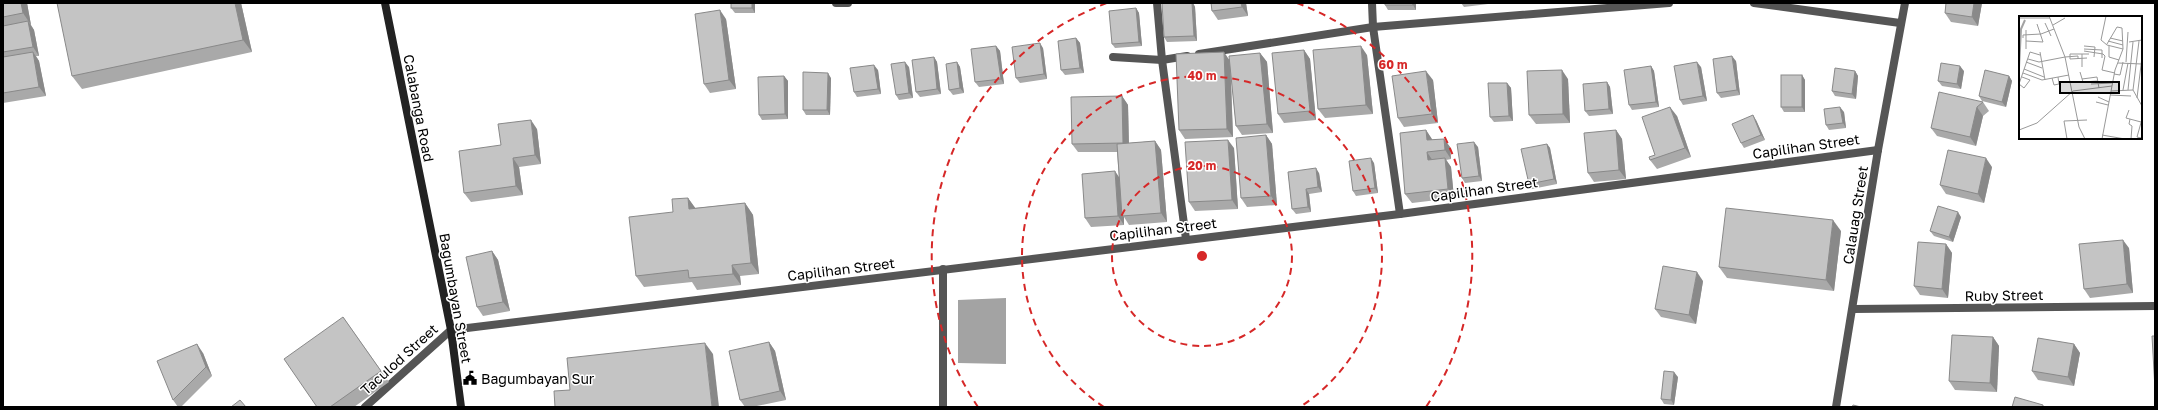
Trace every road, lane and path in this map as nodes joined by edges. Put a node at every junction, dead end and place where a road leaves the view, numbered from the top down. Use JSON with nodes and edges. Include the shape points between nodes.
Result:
{"nodes":[{"id":1,"x":385,"y":3,"type":"edge"},
{"id":2,"x":836,"y":3,"type":"edge"},
{"id":3,"x":848,"y":3,"type":"edge"},
{"id":4,"x":1157,"y":3,"type":"edge"},
{"id":5,"x":1372,"y":3,"type":"edge"},
{"id":6,"x":1670,"y":3,"type":"edge"},
{"id":7,"x":1754,"y":3,"type":"edge"},
{"id":8,"x":1905,"y":3,"type":"edge"},
{"id":9,"x":1900,"y":23,"type":"junction"},
{"id":10,"x":1373,"y":27,"type":"junction"},
{"id":11,"x":1112,"y":57,"type":"dead end"},
{"id":12,"x":1162,"y":60,"type":"junction"},
{"id":13,"x":1878,"y":150,"type":"junction"},
{"id":14,"x":1400,"y":214,"type":"junction"},
{"id":15,"x":428,"y":218,"type":"joint"},
{"id":16,"x":1186,"y":239,"type":"junction"},
{"id":17,"x":943,"y":269,"type":"junction"},
{"id":18,"x":2155,"y":306,"type":"edge"},
{"id":19,"x":1853,"y":309,"type":"junction"},
{"id":20,"x":451,"y":330,"type":"junction"},
{"id":21,"x":366,"y":407,"type":"edge"},
{"id":22,"x":461,"y":407,"type":"edge"},
{"id":23,"x":943,"y":407,"type":"edge"},
{"id":24,"x":1836,"y":407,"type":"edge"}],
"edges":[{"from":1,"to":15,"type":"main road","name":"Calabanga Road"},
{"from":2,"to":3,"type":"street"},
{"from":4,"to":12,"type":"street"},
{"from":5,"to":10,"type":"street"},
{"from":6,"to":10,"type":"street"},
{"from":7,"to":9,"type":"street"},
{"from":8,"to":9,"type":"street","name":"Calauag Street"},
{"from":9,"to":13,"type":"street","name":"Calauag Street"},
{"from":10,"to":12,"type":"street"},
{"from":10,"to":14,"type":"street"},
{"from":11,"to":12,"type":"street"},
{"from":12,"to":16,"type":"street"},
{"from":13,"to":14,"type":"street","name":"Capilihan Street"},
{"from":13,"to":19,"type":"street","name":"Calauag Street"},
{"from":14,"to":16,"type":"street","name":"Capilihan Street"},
{"from":15,"to":20,"type":"main road","name":"Bagumbayan Street"},
{"from":16,"to":17,"type":"street","name":"Capilihan Street"},
{"from":17,"to":20,"type":"street","name":"Capilihan Street"},
{"from":17,"to":23,"type":"street"},
{"from":18,"to":19,"type":"street","name":"Ruby Street"},
{"from":19,"to":24,"type":"street","name":"Calauag Street"},
{"from":20,"to":21,"type":"street","name":"Taculod Street"},
{"from":20,"to":22,"type":"main road","name":"Bagumbayan Street"}]}
